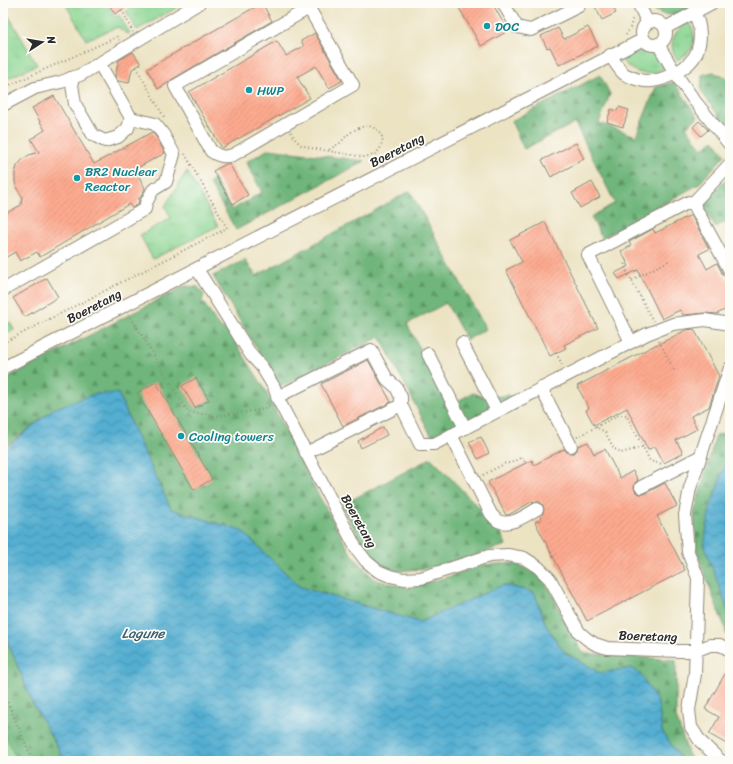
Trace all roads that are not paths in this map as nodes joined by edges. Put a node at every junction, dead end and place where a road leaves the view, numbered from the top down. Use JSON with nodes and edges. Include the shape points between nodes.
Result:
{"nodes":[{"id":1,"x":503,"y":3,"type":"edge"},
{"id":2,"x":638,"y":3,"type":"edge"},
{"id":3,"x":712,"y":3,"type":"edge"},
{"id":4,"x":192,"y":5,"type":"edge"},
{"id":5,"x":307,"y":6,"type":"edge"},
{"id":6,"x":579,"y":6,"type":"dead end"},
{"id":7,"x":694,"y":12,"type":"junction"},
{"id":8,"x":648,"y":23,"type":"junction"},
{"id":9,"x":665,"y":28,"type":"junction"},
{"id":10,"x":644,"y":39,"type":"junction"},
{"id":11,"x":658,"y":44,"type":"junction"},
{"id":12,"x":610,"y":55,"type":"junction"},
{"id":13,"x":99,"y":63,"type":"junction"},
{"id":14,"x":675,"y":73,"type":"junction"},
{"id":15,"x":71,"y":78,"type":"junction"},
{"id":16,"x":3,"y":105,"type":"edge"},
{"id":17,"x":131,"y":118,"type":"junction"},
{"id":18,"x":730,"y":145,"type":"edge"},
{"id":19,"x":730,"y":164,"type":"edge"},
{"id":20,"x":693,"y":203,"type":"junction"},
{"id":21,"x":197,"y":269,"type":"junction"},
{"id":22,"x":730,"y":271,"type":"edge"},
{"id":23,"x":3,"y":290,"type":"edge"},
{"id":24,"x":730,"y":324,"type":"edge"},
{"id":25,"x":631,"y":342,"type":"junction"},
{"id":26,"x":462,"y":343,"type":"dead end"},
{"id":27,"x":428,"y":354,"type":"dead end"},
{"id":28,"x":3,"y":368,"type":"edge"},
{"id":29,"x":729,"y":376,"type":"edge"},
{"id":30,"x":541,"y":388,"type":"junction"},
{"id":31,"x":278,"y":399,"type":"junction"},
{"id":32,"x":400,"y":405,"type":"junction"},
{"id":33,"x":497,"y":411,"type":"junction"},
{"id":34,"x":465,"y":428,"type":"junction"},
{"id":35,"x":451,"y":435,"type":"junction"},
{"id":36,"x":570,"y":444,"type":"road end"},
{"id":37,"x":306,"y":452,"type":"junction"},
{"id":38,"x":700,"y":456,"type":"junction"},
{"id":39,"x":641,"y":487,"type":"dead end"},
{"id":40,"x":537,"y":509,"type":"dead end"},
{"id":41,"x":730,"y":650,"type":"edge"},
{"id":42,"x":695,"y":651,"type":"junction"},
{"id":43,"x":721,"y":761,"type":"edge"}],
"edges":[{"from":1,"to":6,"type":"street","via":[[517,27],[531,30]]},
{"from":2,"to":8,"type":"street"},
{"from":3,"to":7,"type":"street"},
{"from":4,"to":13,"type":"street"},
{"from":5,"to":5,"type":"street","via":[[353,85],[232,155],[216,155],[211,151],[175,86]]},
{"from":7,"to":9,"type":"street"},
{"from":7,"to":14,"type":"street","via":[[698,19],[700,41],[695,55],[686,67]]},
{"from":8,"to":9,"type":"street","via":[[659,23]]},
{"from":8,"to":10,"type":"street","via":[[642,31]]},
{"from":9,"to":11,"type":"street","via":[[664,39]]},
{"from":10,"to":11,"type":"street","via":[[648,43]]},
{"from":10,"to":12,"type":"street","name":"Boeretang"},
{"from":11,"to":14,"type":"street"},
{"from":12,"to":14,"type":"street","via":[[624,74],[637,80],[652,81]]},
{"from":12,"to":21,"type":"street","name":"Boeretang"},
{"from":13,"to":15,"type":"street"},
{"from":13,"to":17,"type":"street"},
{"from":14,"to":18,"type":"street"},
{"from":15,"to":16,"type":"street","via":[[35,88]]},
{"from":15,"to":17,"type":"street","via":[[75,104],[93,135],[105,141],[118,137],[128,128]]},
{"from":17,"to":23,"type":"street","via":[[155,124],[174,154],[166,182],[153,190],[144,208]]},
{"from":19,"to":20,"type":"street"},
{"from":20,"to":22,"type":"street"},
{"from":20,"to":25,"type":"street","via":[[689,202],[588,255]]},
{"from":21,"to":28,"type":"street","name":"Boeretang"},
{"from":21,"to":31,"type":"street","name":"Boeretang","via":[[265,372]]},
{"from":24,"to":25,"type":"street","via":[[705,320],[673,324]]},
{"from":25,"to":30,"type":"street"},
{"from":26,"to":33,"type":"street"},
{"from":27,"to":34,"type":"street"},
{"from":29,"to":38,"type":"street"},
{"from":30,"to":33,"type":"street"},
{"from":30,"to":36,"type":"street"},
{"from":31,"to":32,"type":"street","via":[[371,350],[387,379],[396,387],[401,397]]},
{"from":31,"to":37,"type":"street","name":"Boeretang"},
{"from":32,"to":35,"type":"street","via":[[420,444],[434,444]]},
{"from":32,"to":37,"type":"street"},
{"from":33,"to":34,"type":"street"},
{"from":34,"to":35,"type":"street"},
{"from":35,"to":40,"type":"street","via":[[497,521],[514,522]]},
{"from":37,"to":42,"type":"street","name":"Boeretang","via":[[356,548],[378,571],[404,579],[421,578],[489,556],[508,555],[524,558],[550,579],[583,636],[595,644],[607,648]]},
{"from":38,"to":39,"type":"street"},
{"from":38,"to":42,"type":"street","via":[[685,515],[688,552],[698,578]]},
{"from":41,"to":42,"type":"street","name":"Boeretang","via":[[720,644]]},
{"from":42,"to":43,"type":"street","name":"Boeretang","via":[[695,674],[689,710],[691,727],[700,741]]}]}
